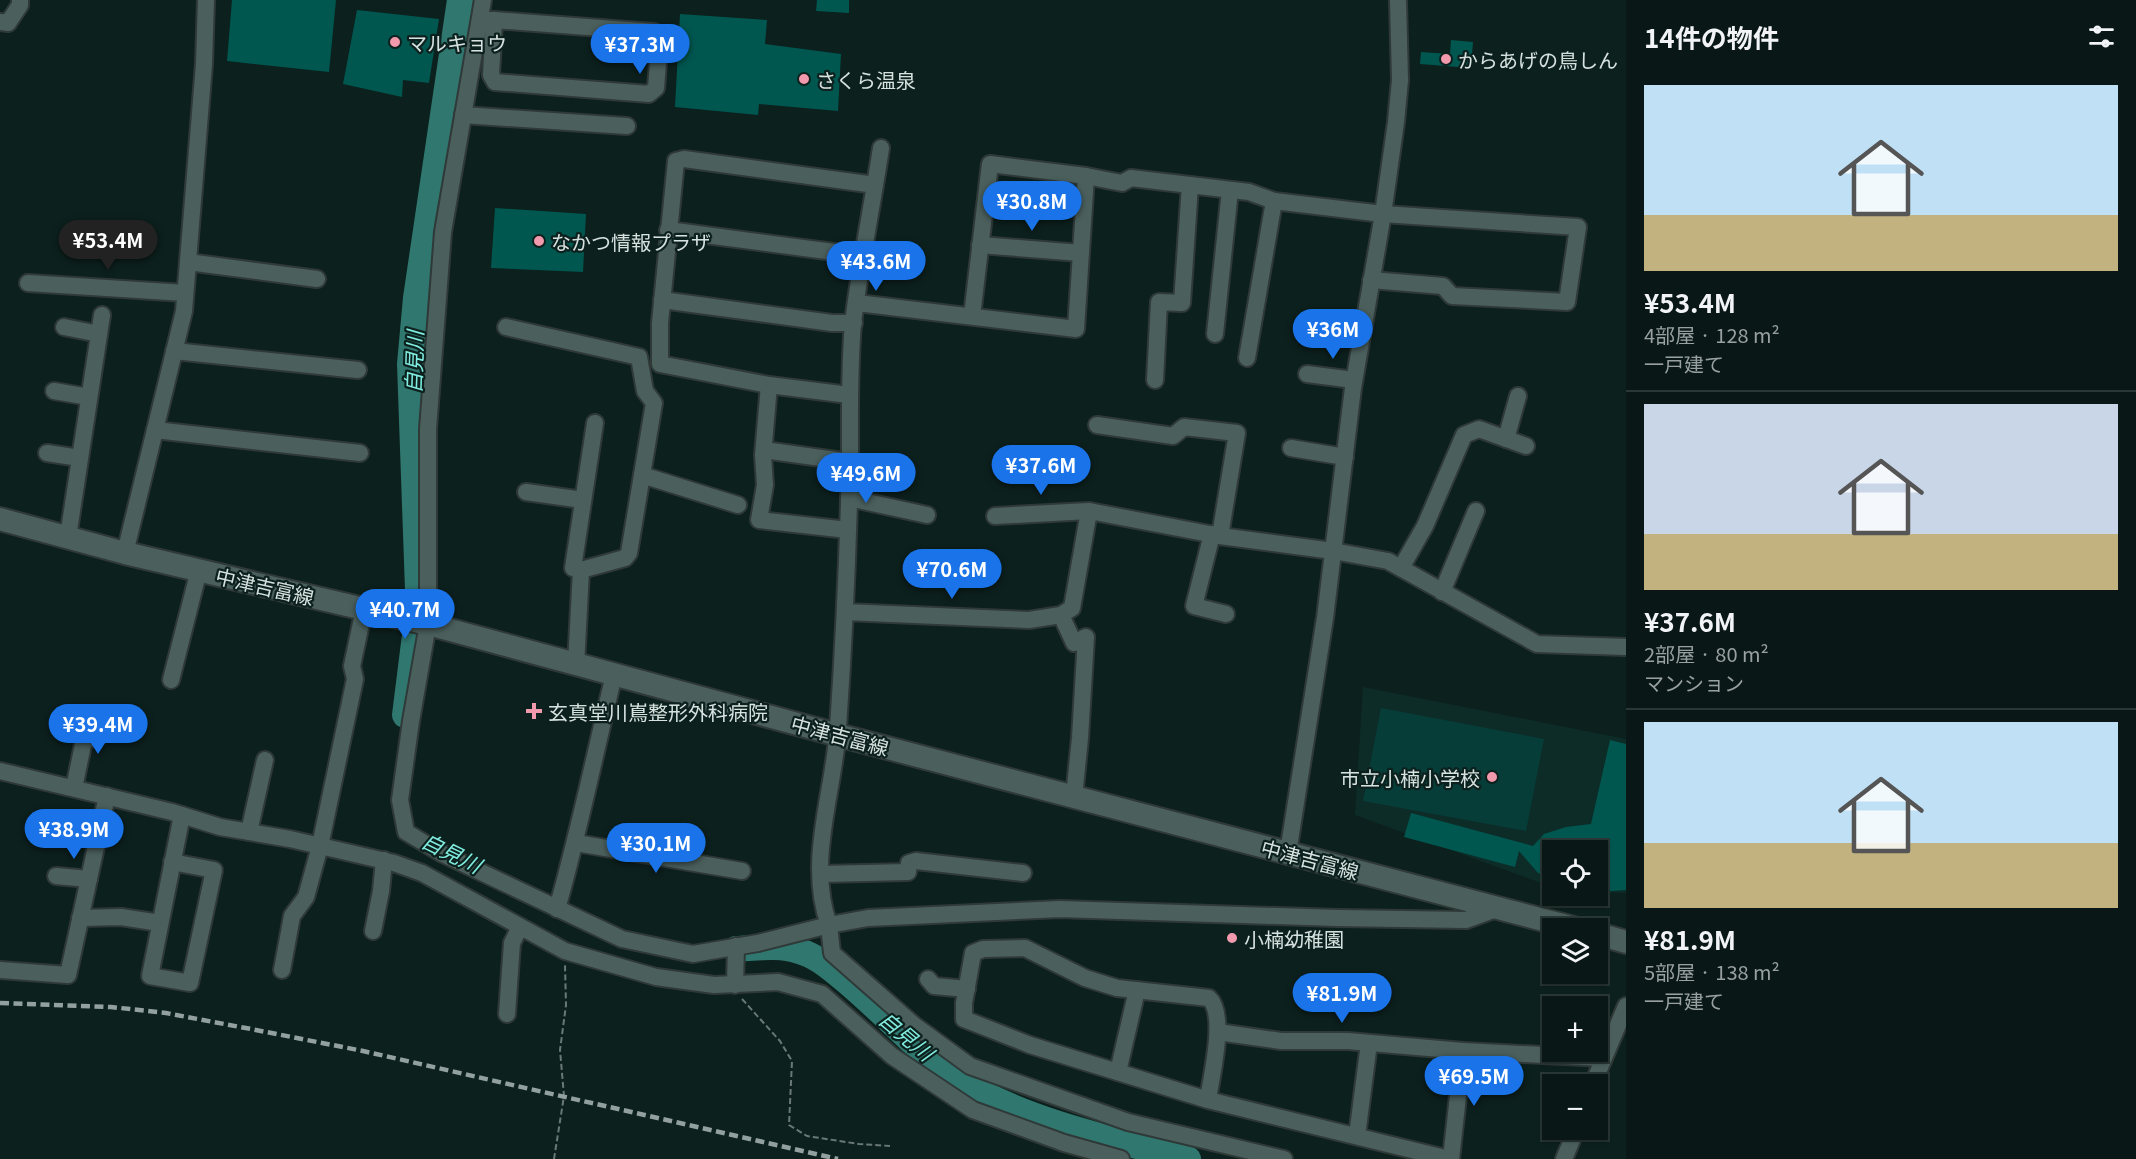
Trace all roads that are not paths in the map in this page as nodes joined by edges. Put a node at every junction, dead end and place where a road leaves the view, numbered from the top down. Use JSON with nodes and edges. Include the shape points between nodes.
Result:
{"nodes":[{"id":1,"x":20,"y":0,"type":"edge"},
{"id":2,"x":206,"y":0,"type":"edge"},
{"id":3,"x":483,"y":0,"type":"edge"},
{"id":4,"x":1398,"y":0,"type":"edge"},
{"id":5,"x":487,"y":20,"type":"junction"},
{"id":6,"x":0,"y":22,"type":"edge"},
{"id":7,"x":464,"y":115,"type":"junction"},
{"id":8,"x":627,"y":126,"type":"dead end"},
{"id":9,"x":881,"y":148,"type":"dead end"},
{"id":10,"x":1086,"y":176,"type":"junction"},
{"id":11,"x":875,"y":185,"type":"junction"},
{"id":12,"x":1190,"y":185,"type":"junction"},
{"id":13,"x":1230,"y":190,"type":"junction"},
{"id":14,"x":1274,"y":201,"type":"junction"},
{"id":15,"x":1383,"y":214,"type":"junction"},
{"id":16,"x":668,"y":230,"type":"junction"},
{"id":17,"x":980,"y":245,"type":"junction"},
{"id":18,"x":1081,"y":253,"type":"junction"},
{"id":19,"x":864,"y":256,"type":"junction"},
{"id":20,"x":188,"y":262,"type":"junction"},
{"id":21,"x":317,"y":279,"type":"dead end"},
{"id":22,"x":1371,"y":280,"type":"junction"},
{"id":23,"x":28,"y":284,"type":"dead end"},
{"id":24,"x":185,"y":293,"type":"junction"},
{"id":25,"x":662,"y":300,"type":"junction"},
{"id":26,"x":857,"y":303,"type":"junction"},
{"id":27,"x":102,"y":315,"type":"dead end"},
{"id":28,"x":972,"y":316,"type":"junction"},
{"id":29,"x":854,"y":323,"type":"junction"},
{"id":30,"x":64,"y":327,"type":"dead end"},
{"id":31,"x":506,"y":327,"type":"dead end"},
{"id":32,"x":99,"y":334,"type":"junction"},
{"id":33,"x":1215,"y":334,"type":"dead end"},
{"id":34,"x":174,"y":351,"type":"junction"},
{"id":35,"x":1247,"y":358,"type":"dead end"},
{"id":36,"x":358,"y":370,"type":"dead end"},
{"id":37,"x":1307,"y":374,"type":"dead end"},
{"id":38,"x":1155,"y":380,"type":"dead end"},
{"id":39,"x":1354,"y":380,"type":"junction"},
{"id":40,"x":769,"y":385,"type":"junction"},
{"id":41,"x":54,"y":391,"type":"dead end"},
{"id":42,"x":849,"y":395,"type":"junction"},
{"id":43,"x":1518,"y":396,"type":"dead end"},
{"id":44,"x":89,"y":397,"type":"junction"},
{"id":45,"x":595,"y":423,"type":"dead end"},
{"id":46,"x":1097,"y":425,"type":"dead end"},
{"id":47,"x":155,"y":430,"type":"junction"},
{"id":48,"x":1506,"y":439,"type":"junction"},
{"id":49,"x":1526,"y":446,"type":"dead end"},
{"id":50,"x":1291,"y":448,"type":"dead end"},
{"id":51,"x":764,"y":450,"type":"junction"},
{"id":52,"x":47,"y":453,"type":"dead end"},
{"id":53,"x":360,"y":453,"type":"dead end"},
{"id":54,"x":1345,"y":457,"type":"junction"},
{"id":55,"x":80,"y":458,"type":"junction"},
{"id":56,"x":850,"y":462,"type":"junction"},
{"id":57,"x":642,"y":475,"type":"junction"},
{"id":58,"x":526,"y":492,"type":"dead end"},
{"id":59,"x":849,"y":498,"type":"junction"},
{"id":60,"x":583,"y":500,"type":"junction"},
{"id":61,"x":738,"y":506,"type":"dead end"},
{"id":62,"x":1089,"y":511,"type":"junction"},
{"id":63,"x":1476,"y":511,"type":"dead end"},
{"id":64,"x":927,"y":515,"type":"dead end"},
{"id":65,"x":995,"y":516,"type":"dead end"},
{"id":66,"x":0,"y":519,"type":"edge"},
{"id":67,"x":848,"y":530,"type":"junction"},
{"id":68,"x":1216,"y":535,"type":"junction"},
{"id":69,"x":68,"y":537,"type":"junction"},
{"id":70,"x":1333,"y":550,"type":"junction"},
{"id":71,"x":125,"y":553,"type":"junction"},
{"id":72,"x":1401,"y":568,"type":"junction"},
{"id":73,"x":199,"y":570,"type":"junction"},
{"id":74,"x":581,"y":570,"type":"junction"},
{"id":75,"x":1442,"y":592,"type":"junction"},
{"id":76,"x":363,"y":609,"type":"junction"},
{"id":77,"x":846,"y":612,"type":"junction"},
{"id":78,"x":1226,"y":614,"type":"dead end"},
{"id":79,"x":1061,"y":615,"type":"junction"},
{"id":80,"x":428,"y":624,"type":"junction"},
{"id":81,"x":1626,"y":647,"type":"edge"},
{"id":82,"x":576,"y":664,"type":"junction"},
{"id":83,"x":614,"y":675,"type":"junction"},
{"id":84,"x":171,"y":680,"type":"dead end"},
{"id":85,"x":95,"y":717,"type":"dead end"},
{"id":86,"x":838,"y":735,"type":"junction"},
{"id":87,"x":264,"y":760,"type":"dead end"},
{"id":88,"x":0,"y":771,"type":"edge"},
{"id":89,"x":74,"y":788,"type":"junction"},
{"id":90,"x":107,"y":796,"type":"junction"},
{"id":91,"x":1074,"y":797,"type":"junction"},
{"id":92,"x":182,"y":815,"type":"junction"},
{"id":93,"x":249,"y":832,"type":"junction"},
{"id":94,"x":576,"y":843,"type":"junction"},
{"id":95,"x":320,"y":846,"type":"junction"},
{"id":96,"x":1288,"y":853,"type":"junction"},
{"id":97,"x":172,"y":861,"type":"junction"},
{"id":98,"x":384,"y":861,"type":"junction"},
{"id":99,"x":741,"y":871,"type":"dead end"},
{"id":100,"x":1023,"y":873,"type":"dead end"},
{"id":101,"x":820,"y":874,"type":"junction"},
{"id":102,"x":56,"y":876,"type":"dead end"},
{"id":103,"x":89,"y":879,"type":"junction"},
{"id":104,"x":557,"y":909,"type":"junction"},
{"id":105,"x":1496,"y":909,"type":"junction"},
{"id":106,"x":80,"y":918,"type":"junction"},
{"id":107,"x":1542,"y":920,"type":"edge"},
{"id":108,"x":160,"y":923,"type":"junction"},
{"id":109,"x":829,"y":925,"type":"junction"},
{"id":110,"x":520,"y":927,"type":"junction"},
{"id":111,"x":373,"y":931,"type":"dead end"},
{"id":112,"x":1608,"y":937,"type":"edge"},
{"id":113,"x":1626,"y":942,"type":"edge"},
{"id":114,"x":736,"y":946,"type":"junction"},
{"id":115,"x":282,"y":969,"type":"dead end"},
{"id":116,"x":0,"y":970,"type":"edge"},
{"id":117,"x":928,"y":979,"type":"dead end"},
{"id":118,"x":735,"y":985,"type":"junction"},
{"id":119,"x":967,"y":989,"type":"junction"},
{"id":120,"x":1137,"y":990,"type":"junction"},
{"id":121,"x":1626,"y":1006,"type":"edge"},
{"id":122,"x":507,"y":1014,"type":"dead end"},
{"id":123,"x":1218,"y":1032,"type":"junction"},
{"id":124,"x":1370,"y":1043,"type":"junction"},
{"id":125,"x":1608,"y":1047,"type":"edge"},
{"id":126,"x":1463,"y":1052,"type":"junction"},
{"id":127,"x":1542,"y":1055,"type":"edge"},
{"id":128,"x":1118,"y":1072,"type":"junction"},
{"id":129,"x":1208,"y":1100,"type":"junction"},
{"id":130,"x":1357,"y":1137,"type":"junction"},
{"id":131,"x":1571,"y":1140,"type":"edge"},
{"id":132,"x":1121,"y":1159,"type":"edge"},
{"id":133,"x":1284,"y":1159,"type":"edge"},
{"id":134,"x":1450,"y":1159,"type":"edge"},
{"id":135,"x":1564,"y":1159,"type":"edge"}],
"edges":[{"from":1,"to":6,"type":"street","via":[[8,23]]},
{"from":2,"to":20,"type":"street"},
{"from":3,"to":5,"type":"street"},
{"from":4,"to":15,"type":"street","via":[[1400,80]]},
{"from":5,"to":5,"type":"street","via":[[654,32],[660,37],[656,88],[649,94],[495,82],[491,75]]},
{"from":5,"to":7,"type":"street"},
{"from":7,"to":8,"type":"street"},
{"from":7,"to":80,"type":"street","via":[[443,232],[428,429]]},
{"from":9,"to":11,"type":"street"},
{"from":10,"to":12,"type":"street","via":[[1122,183],[1131,178]]},
{"from":10,"to":17,"type":"street","via":[[990,164]]},
{"from":10,"to":18,"type":"street"},
{"from":11,"to":16,"type":"street","via":[[684,159],[676,161]]},
{"from":11,"to":19,"type":"street"},
{"from":12,"to":13,"type":"street"},
{"from":12,"to":38,"type":"street","via":[[1182,303],[1158,302]]},
{"from":13,"to":14,"type":"street"},
{"from":13,"to":33,"type":"street"},
{"from":14,"to":15,"type":"street"},
{"from":14,"to":35,"type":"street"},
{"from":15,"to":22,"type":"street"},
{"from":15,"to":22,"type":"street","via":[[1578,227],[1567,302],[1452,296],[1443,286]]},
{"from":16,"to":19,"type":"street"},
{"from":16,"to":25,"type":"street"},
{"from":17,"to":18,"type":"street"},
{"from":17,"to":28,"type":"street"},
{"from":18,"to":28,"type":"street","via":[[1076,329]]},
{"from":19,"to":26,"type":"street"},
{"from":20,"to":21,"type":"street"},
{"from":20,"to":24,"type":"street"},
{"from":22,"to":39,"type":"street"},
{"from":23,"to":24,"type":"street"},
{"from":24,"to":34,"type":"street"},
{"from":25,"to":29,"type":"street"},
{"from":25,"to":40,"type":"street","via":[[660,364]]},
{"from":26,"to":28,"type":"street"},
{"from":26,"to":29,"type":"street"},
{"from":27,"to":32,"type":"street"},
{"from":29,"to":42,"type":"street"},
{"from":30,"to":32,"type":"street"},
{"from":31,"to":57,"type":"street","via":[[639,357],[645,391],[654,403]]},
{"from":32,"to":44,"type":"street"},
{"from":34,"to":36,"type":"street"},
{"from":34,"to":47,"type":"street"},
{"from":37,"to":39,"type":"street"},
{"from":39,"to":54,"type":"street"},
{"from":40,"to":42,"type":"street"},
{"from":40,"to":51,"type":"street"},
{"from":41,"to":44,"type":"street"},
{"from":42,"to":56,"type":"street"},
{"from":43,"to":48,"type":"street"},
{"from":44,"to":55,"type":"street"},
{"from":45,"to":60,"type":"street"},
{"from":46,"to":68,"type":"street","via":[[1173,436],[1184,427],[1237,432]]},
{"from":47,"to":53,"type":"street"},
{"from":47,"to":71,"type":"street"},
{"from":48,"to":49,"type":"street"},
{"from":48,"to":72,"type":"street","via":[[1479,429],[1464,435],[1425,526]]},
{"from":50,"to":54,"type":"street"},
{"from":51,"to":56,"type":"street"},
{"from":51,"to":67,"type":"street","via":[[765,485],[759,520]]},
{"from":52,"to":55,"type":"street"},
{"from":54,"to":70,"type":"street"},
{"from":55,"to":69,"type":"street"},
{"from":56,"to":59,"type":"street"},
{"from":57,"to":61,"type":"street"},
{"from":57,"to":74,"type":"street","via":[[629,553],[625,558]]},
{"from":58,"to":60,"type":"street"},
{"from":59,"to":64,"type":"street"},
{"from":59,"to":67,"type":"street"},
{"from":60,"to":74,"type":"street","via":[[573,568]]},
{"from":62,"to":65,"type":"street"},
{"from":62,"to":68,"type":"street"},
{"from":62,"to":79,"type":"street","via":[[1072,608]]},
{"from":63,"to":75,"type":"street"},
{"from":66,"to":69,"type":"main road","name":"中津吉富線"},
{"from":67,"to":77,"type":"street"},
{"from":68,"to":70,"type":"street"},
{"from":68,"to":78,"type":"street","via":[[1194,606]]},
{"from":69,"to":71,"type":"main road","name":"中津吉富線"},
{"from":70,"to":72,"type":"street","via":[[1388,561]]},
{"from":70,"to":96,"type":"street"},
{"from":71,"to":73,"type":"main road","name":"中津吉富線"},
{"from":72,"to":75,"type":"street"},
{"from":73,"to":76,"type":"main road","name":"中津吉富線"},
{"from":73,"to":84,"type":"street"},
{"from":74,"to":82,"type":"street"},
{"from":75,"to":81,"type":"street","via":[[1537,644]]},
{"from":76,"to":80,"type":"main road","name":"中津吉富線"},
{"from":76,"to":95,"type":"street","via":[[352,666],[355,680]]},
{"from":77,"to":79,"type":"street","via":[[1029,620]]},
{"from":77,"to":86,"type":"street"},
{"from":79,"to":91,"type":"street","via":[[1074,643],[1086,637]]},
{"from":80,"to":82,"type":"main road","name":"中津吉富線"},
{"from":80,"to":104,"type":"street","via":[[400,800],[405,832]]},
{"from":82,"to":83,"type":"main road","name":"中津吉富線"},
{"from":83,"to":86,"type":"main road","name":"中津吉富線"},
{"from":83,"to":94,"type":"street"},
{"from":85,"to":89,"type":"street","via":[[90,739],[84,740]]},
{"from":86,"to":91,"type":"main road","name":"中津吉富線"},
{"from":86,"to":101,"type":"street"},
{"from":87,"to":93,"type":"street"},
{"from":88,"to":89,"type":"street"},
{"from":89,"to":90,"type":"street"},
{"from":90,"to":92,"type":"street"},
{"from":90,"to":103,"type":"street"},
{"from":91,"to":96,"type":"main road","name":"中津吉富線"},
{"from":92,"to":93,"type":"street"},
{"from":92,"to":97,"type":"street"},
{"from":93,"to":95,"type":"street"},
{"from":94,"to":99,"type":"street"},
{"from":94,"to":104,"type":"street"},
{"from":95,"to":98,"type":"street"},
{"from":95,"to":115,"type":"street","via":[[306,897],[292,916]]},
{"from":96,"to":105,"type":"main road","name":"中津吉富線"},
{"from":97,"to":108,"type":"street"},
{"from":97,"to":108,"type":"street","via":[[214,870],[190,983],[150,976]]},
{"from":98,"to":110,"type":"street","via":[[422,873]]},
{"from":98,"to":111,"type":"street"},
{"from":100,"to":101,"type":"street","via":[[916,861],[909,863],[908,872]]},
{"from":101,"to":109,"type":"street"},
{"from":102,"to":103,"type":"street"},
{"from":103,"to":106,"type":"street"},
{"from":104,"to":114,"type":"street","via":[[622,939],[693,954]]},
{"from":105,"to":107,"type":"main road","name":"中津吉富線"},
{"from":105,"to":109,"type":"street","via":[[1466,920],[1060,909],[868,918]]},
{"from":106,"to":108,"type":"street","via":[[121,916]]},
{"from":106,"to":116,"type":"street","via":[[68,975]]},
{"from":109,"to":114,"type":"street"},
{"from":109,"to":133,"type":"street","via":[[832,953],[970,1066],[1128,1122]]},
{"from":110,"to":118,"type":"street","via":[[565,951],[656,977]]},
{"from":110,"to":122,"type":"street","via":[[512,943]]},
{"from":112,"to":113,"type":"main road"},
{"from":114,"to":118,"type":"street"},
{"from":117,"to":119,"type":"street","via":[[934,986]]},
{"from":118,"to":132,"type":"street","via":[[778,982],[822,994],[892,1056],[973,1110]]},
{"from":119,"to":120,"type":"street","via":[[973,953],[983,949],[1025,948],[1085,978]]},
{"from":119,"to":128,"type":"street","via":[[964,1019],[1030,1045]]},
{"from":120,"to":123,"type":"street","via":[[1209,998],[1214,1003]]},
{"from":120,"to":128,"type":"street"},
{"from":121,"to":125,"type":"street"},
{"from":123,"to":124,"type":"street","via":[[1281,1041]]},
{"from":123,"to":129,"type":"street"},
{"from":124,"to":126,"type":"street"},
{"from":124,"to":130,"type":"street"},
{"from":126,"to":127,"type":"street"},
{"from":126,"to":134,"type":"street"},
{"from":128,"to":129,"type":"street"},
{"from":129,"to":130,"type":"street"},
{"from":130,"to":134,"type":"street"},
{"from":131,"to":135,"type":"street"}]}
